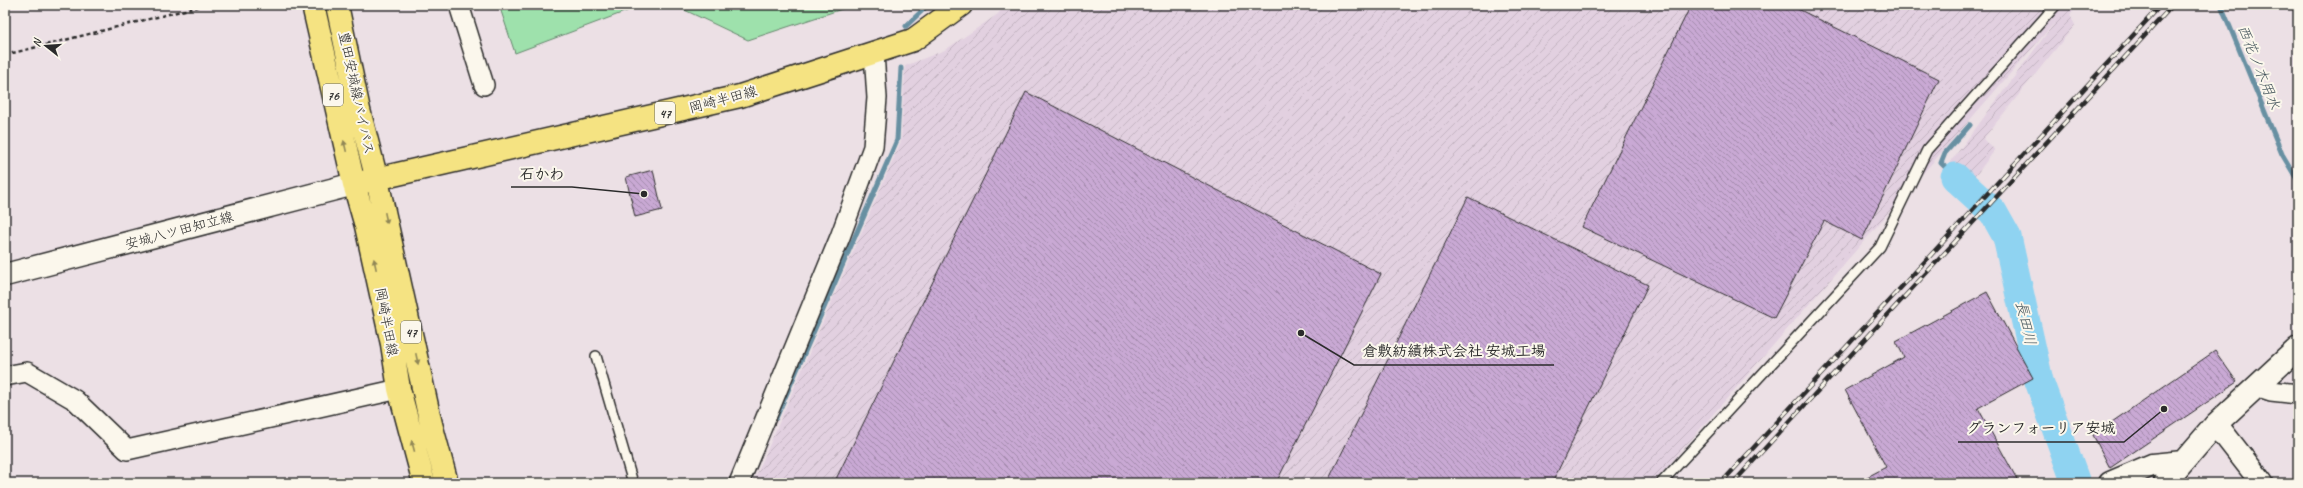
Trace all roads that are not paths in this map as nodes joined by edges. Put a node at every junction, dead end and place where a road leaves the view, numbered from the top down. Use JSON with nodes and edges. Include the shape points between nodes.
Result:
{"nodes":[{"id":1,"x":313,"y":5,"type":"edge"},
{"id":2,"x":337,"y":5,"type":"edge"},
{"id":3,"x":459,"y":5,"type":"edge"},
{"id":4,"x":962,"y":5,"type":"edge"},
{"id":5,"x":2056,"y":5,"type":"edge"},
{"id":6,"x":874,"y":52,"type":"junction"},
{"id":7,"x":484,"y":84,"type":"dead end"},
{"id":8,"x":378,"y":180,"type":"junction"},
{"id":9,"x":354,"y":184,"type":"junction"},
{"id":10,"x":5,"y":275,"type":"edge"},
{"id":11,"x":2298,"y":348,"type":"edge"},
{"id":12,"x":596,"y":356,"type":"dead end"},
{"id":13,"x":5,"y":376,"type":"edge"},
{"id":14,"x":2256,"y":386,"type":"junction"},
{"id":15,"x":399,"y":389,"type":"junction"},
{"id":16,"x":2298,"y":394,"type":"edge"},
{"id":17,"x":2216,"y":424,"type":"junction"},
{"id":18,"x":2183,"y":462,"type":"junction"},
{"id":19,"x":424,"y":483,"type":"edge"},
{"id":20,"x":447,"y":483,"type":"edge"},
{"id":21,"x":633,"y":483,"type":"edge"},
{"id":22,"x":739,"y":483,"type":"edge"},
{"id":23,"x":1661,"y":483,"type":"edge"},
{"id":24,"x":2110,"y":483,"type":"edge"},
{"id":25,"x":2165,"y":483,"type":"edge"},
{"id":26,"x":2262,"y":483,"type":"edge"}],
"edges":[{"from":9,"to":1,"type":"main road","name":"豊田安城線バイパス","number":"76","one_way":true},
{"from":2,"to":8,"type":"main road","name":"豊田安城線バイパス","number":"76","via":[[359,110]]},
{"from":3,"to":7,"type":"street"},
{"from":4,"to":6,"type":"main road","name":"岡崎半田線","number":"47","via":[[913,40]]},
{"from":5,"to":23,"type":"lane","via":[[1927,150],[1880,247]]},
{"from":6,"to":8,"type":"main road","name":"岡崎半田線","number":"47","via":[[740,96]]},
{"from":6,"to":22,"type":"street","via":[[877,98],[873,147],[840,237]]},
{"from":8,"to":9,"type":"main road","name":"岡崎半田線","number":"47"},
{"from":8,"to":20,"type":"main road","name":"岡崎半田線","number":"47","one_way":true,"via":[[431,424]]},
{"from":9,"to":10,"type":"main road","name":"安城八ツ田知立線"},
{"from":15,"to":9,"type":"main road","name":"岡崎半田線","number":"47","one_way":true,"via":[[392,344]]},
{"from":11,"to":14,"type":"main road"},
{"from":12,"to":21,"type":"lane"},
{"from":13,"to":15,"type":"street","via":[[27,372],[75,400],[127,450]]},
{"from":14,"to":16,"type":"street","via":[[2271,391]]},
{"from":14,"to":17,"type":"main road"},
{"from":19,"to":15,"type":"main road","name":"岡崎半田線","number":"47","one_way":true},
{"from":17,"to":18,"type":"main road"},
{"from":17,"to":26,"type":"main road"},
{"from":18,"to":24,"type":"main road","via":[[2152,465]]},
{"from":18,"to":25,"type":"main road"}]}
